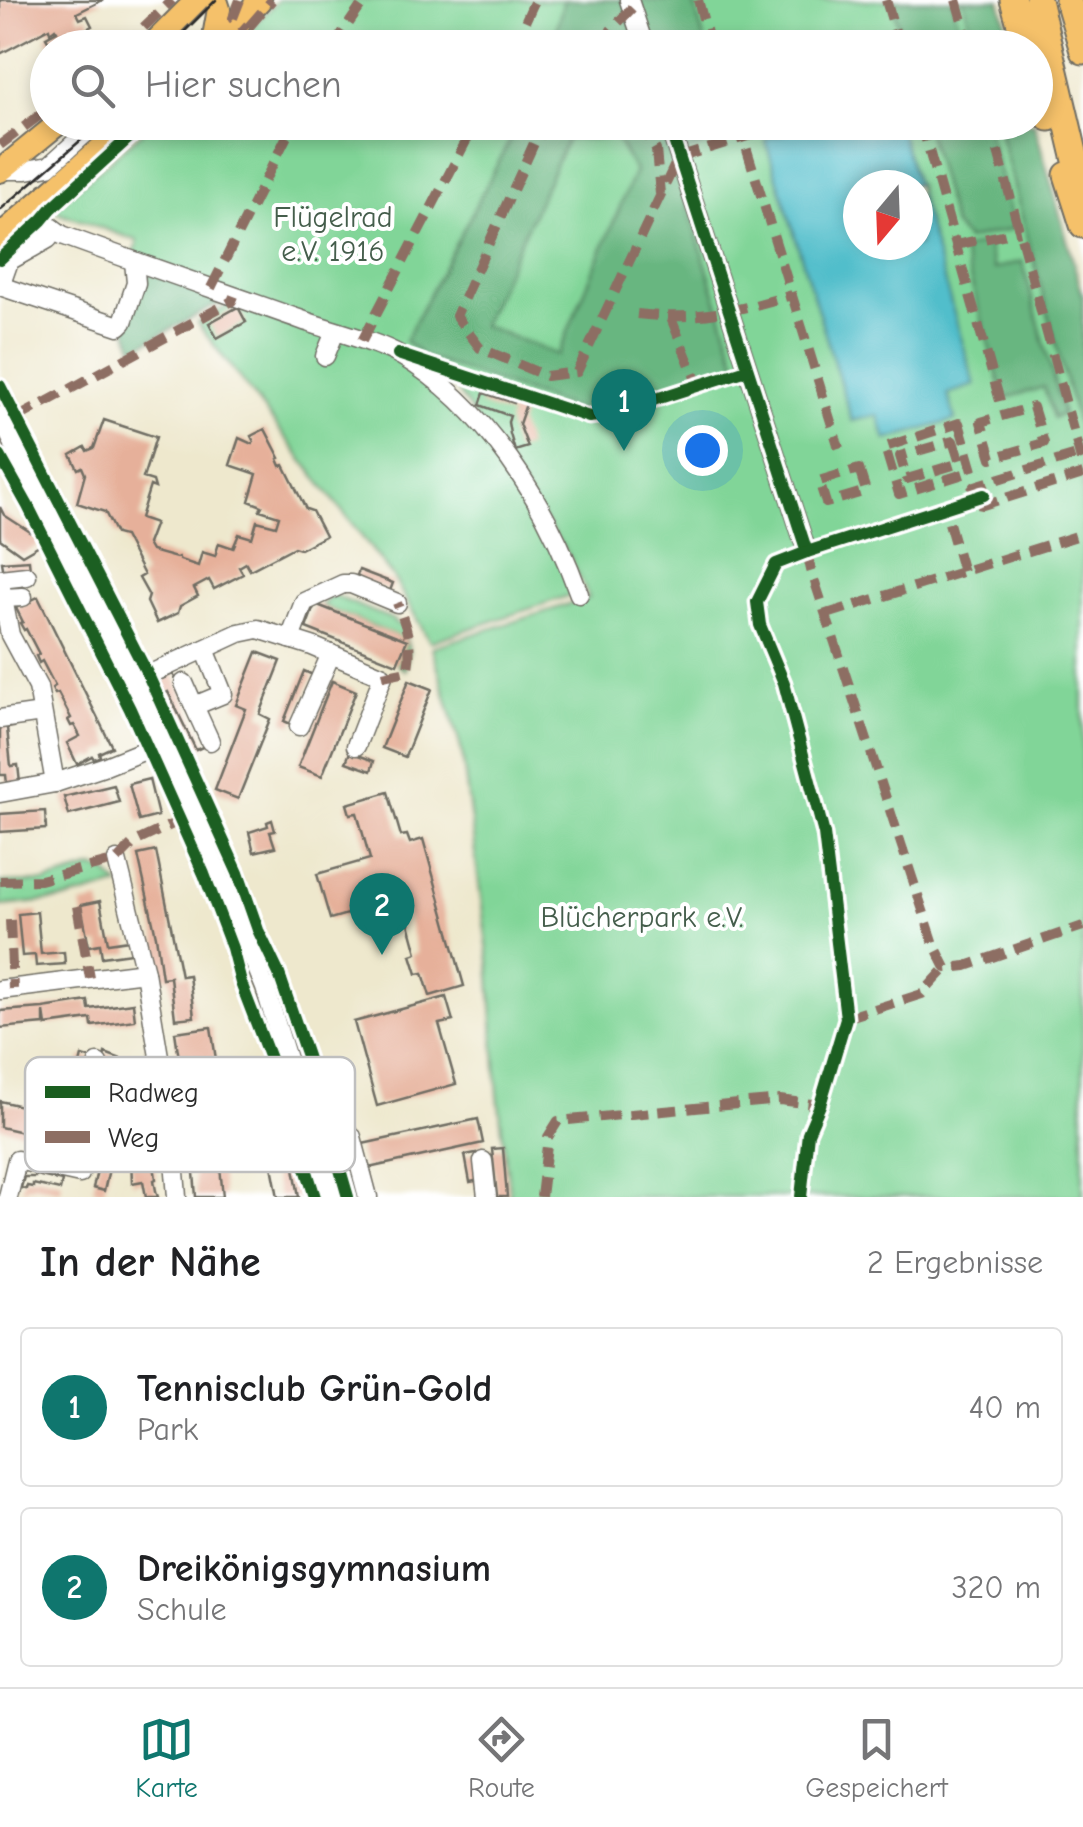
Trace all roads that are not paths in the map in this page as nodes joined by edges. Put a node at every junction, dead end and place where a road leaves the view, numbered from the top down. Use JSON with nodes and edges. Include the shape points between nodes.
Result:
{"nodes":[{"id":1,"x":196,"y":0,"type":"edge"},
{"id":2,"x":216,"y":0,"type":"edge"},
{"id":3,"x":260,"y":0,"type":"edge"},
{"id":4,"x":629,"y":0,"type":"edge"},
{"id":5,"x":1014,"y":0,"type":"edge"},
{"id":6,"x":1038,"y":0,"type":"edge"},
{"id":7,"x":1068,"y":0,"type":"edge"},
{"id":8,"x":174,"y":30,"type":"edge"},
{"id":9,"x":216,"y":30,"type":"edge"},
{"id":10,"x":231,"y":30,"type":"edge"},
{"id":11,"x":638,"y":30,"type":"edge"},
{"id":12,"x":1022,"y":30,"type":"edge"},
{"id":13,"x":1045,"y":30,"type":"edge"},
{"id":14,"x":1083,"y":51,"type":"edge"},
{"id":15,"x":1053,"y":63,"type":"edge"},
{"id":16,"x":1053,"y":130,"type":"edge"},
{"id":17,"x":38,"y":140,"type":"edge"},
{"id":18,"x":78,"y":140,"type":"edge"},
{"id":19,"x":111,"y":140,"type":"edge"},
{"id":20,"x":674,"y":140,"type":"edge"},
{"id":21,"x":1,"y":170,"type":"edge"},
{"id":22,"x":1083,"y":190,"type":"edge"},
{"id":23,"x":34,"y":208,"type":"junction"},
{"id":24,"x":1083,"y":226,"type":"edge"},
{"id":25,"x":54,"y":231,"type":"junction"},
{"id":26,"x":0,"y":236,"type":"edge"},
{"id":27,"x":134,"y":261,"type":"junction"},
{"id":28,"x":335,"y":332,"type":"junction"},
{"id":29,"x":325,"y":356,"type":"dead end"},
{"id":30,"x":3,"y":428,"type":"edge"},
{"id":31,"x":807,"y":552,"type":"dead end"},
{"id":32,"x":26,"y":576,"type":"dead end"},
{"id":33,"x":1,"y":587,"type":"edge"},
{"id":34,"x":579,"y":594,"type":"dead end"},
{"id":35,"x":23,"y":597,"type":"dead end"},
{"id":36,"x":398,"y":603,"type":"dead end"},
{"id":37,"x":290,"y":639,"type":"junction"},
{"id":38,"x":205,"y":649,"type":"junction"},
{"id":39,"x":331,"y":654,"type":"junction"},
{"id":40,"x":133,"y":682,"type":"junction"},
{"id":41,"x":184,"y":683,"type":"dead end"},
{"id":42,"x":194,"y":706,"type":"junction"},
{"id":43,"x":42,"y":713,"type":"junction"},
{"id":44,"x":0,"y":719,"type":"edge"},
{"id":45,"x":299,"y":726,"type":"dead end"},
{"id":46,"x":210,"y":741,"type":"dead end"},
{"id":47,"x":160,"y":744,"type":"junction"},
{"id":48,"x":356,"y":746,"type":"dead end"},
{"id":49,"x":55,"y":783,"type":"junction"},
{"id":50,"x":0,"y":793,"type":"edge"},
{"id":51,"x":118,"y":860,"type":"dead end"},
{"id":52,"x":145,"y":972,"type":"junction"},
{"id":53,"x":0,"y":990,"type":"edge"},
{"id":54,"x":159,"y":1057,"type":"edge"},
{"id":55,"x":286,"y":1057,"type":"edge"},
{"id":56,"x":355,"y":1148,"type":"edge"},
{"id":57,"x":483,"y":1161,"type":"dead end"},
{"id":58,"x":25,"y":1162,"type":"edge"},
{"id":59,"x":175,"y":1172,"type":"edge"},
{"id":60,"x":322,"y":1172,"type":"edge"},
{"id":61,"x":8,"y":1197,"type":"edge"},
{"id":62,"x":177,"y":1197,"type":"edge"},
{"id":63,"x":330,"y":1197,"type":"edge"},
{"id":64,"x":368,"y":1197,"type":"edge"},
{"id":65,"x":488,"y":1197,"type":"edge"}],
"edges":[{"from":1,"to":8,"type":"main road"},
{"from":2,"to":9,"type":"main road"},
{"from":3,"to":10,"type":"main road"},
{"from":4,"to":11,"type":"street"},
{"from":5,"to":12,"type":"highway"},
{"from":6,"to":13,"type":"highway"},
{"from":7,"to":14,"type":"highway"},
{"from":15,"to":22,"type":"highway"},
{"from":16,"to":24,"type":"highway"},
{"from":17,"to":21,"type":"main road"},
{"from":18,"to":21,"type":"street","via":[[49,166]]},
{"from":19,"to":23,"type":"main road"},
{"from":20,"to":31,"type":"street"},
{"from":23,"to":25,"type":"street"},
{"from":23,"to":26,"type":"main road"},
{"from":25,"to":27,"type":"street"},
{"from":25,"to":27,"type":"street","via":[[9,261],[3,287],[119,326],[136,283]]},
{"from":27,"to":28,"type":"street"},
{"from":28,"to":29,"type":"street"},
{"from":28,"to":34,"type":"street","via":[[398,354],[461,400],[546,517]]},
{"from":30,"to":40,"type":"street"},
{"from":32,"to":33,"type":"street"},
{"from":33,"to":35,"type":"street"},
{"from":33,"to":43,"type":"street","via":[[10,635],[38,687]]},
{"from":36,"to":37,"type":"street","via":[[343,584],[304,602]]},
{"from":37,"to":38,"type":"street","via":[[258,629]]},
{"from":37,"to":39,"type":"street"},
{"from":38,"to":40,"type":"street"},
{"from":38,"to":42,"type":"street","via":[[223,694]]},
{"from":39,"to":45,"type":"street"},
{"from":39,"to":48,"type":"street","via":[[383,676]]},
{"from":40,"to":47,"type":"street"},
{"from":41,"to":42,"type":"street"},
{"from":42,"to":46,"type":"street"},
{"from":43,"to":44,"type":"street"},
{"from":43,"to":49,"type":"street"},
{"from":47,"to":49,"type":"street"},
{"from":47,"to":55,"type":"street","via":[[223,884]]},
{"from":49,"to":50,"type":"street"},
{"from":51,"to":52,"type":"street"},
{"from":52,"to":53,"type":"street"},
{"from":52,"to":54,"type":"street"},
{"from":56,"to":64,"type":"street"},
{"from":57,"to":65,"type":"street"},
{"from":58,"to":61,"type":"street","via":[[17,1160]]},
{"from":59,"to":62,"type":"street"},
{"from":60,"to":63,"type":"street"}]}
